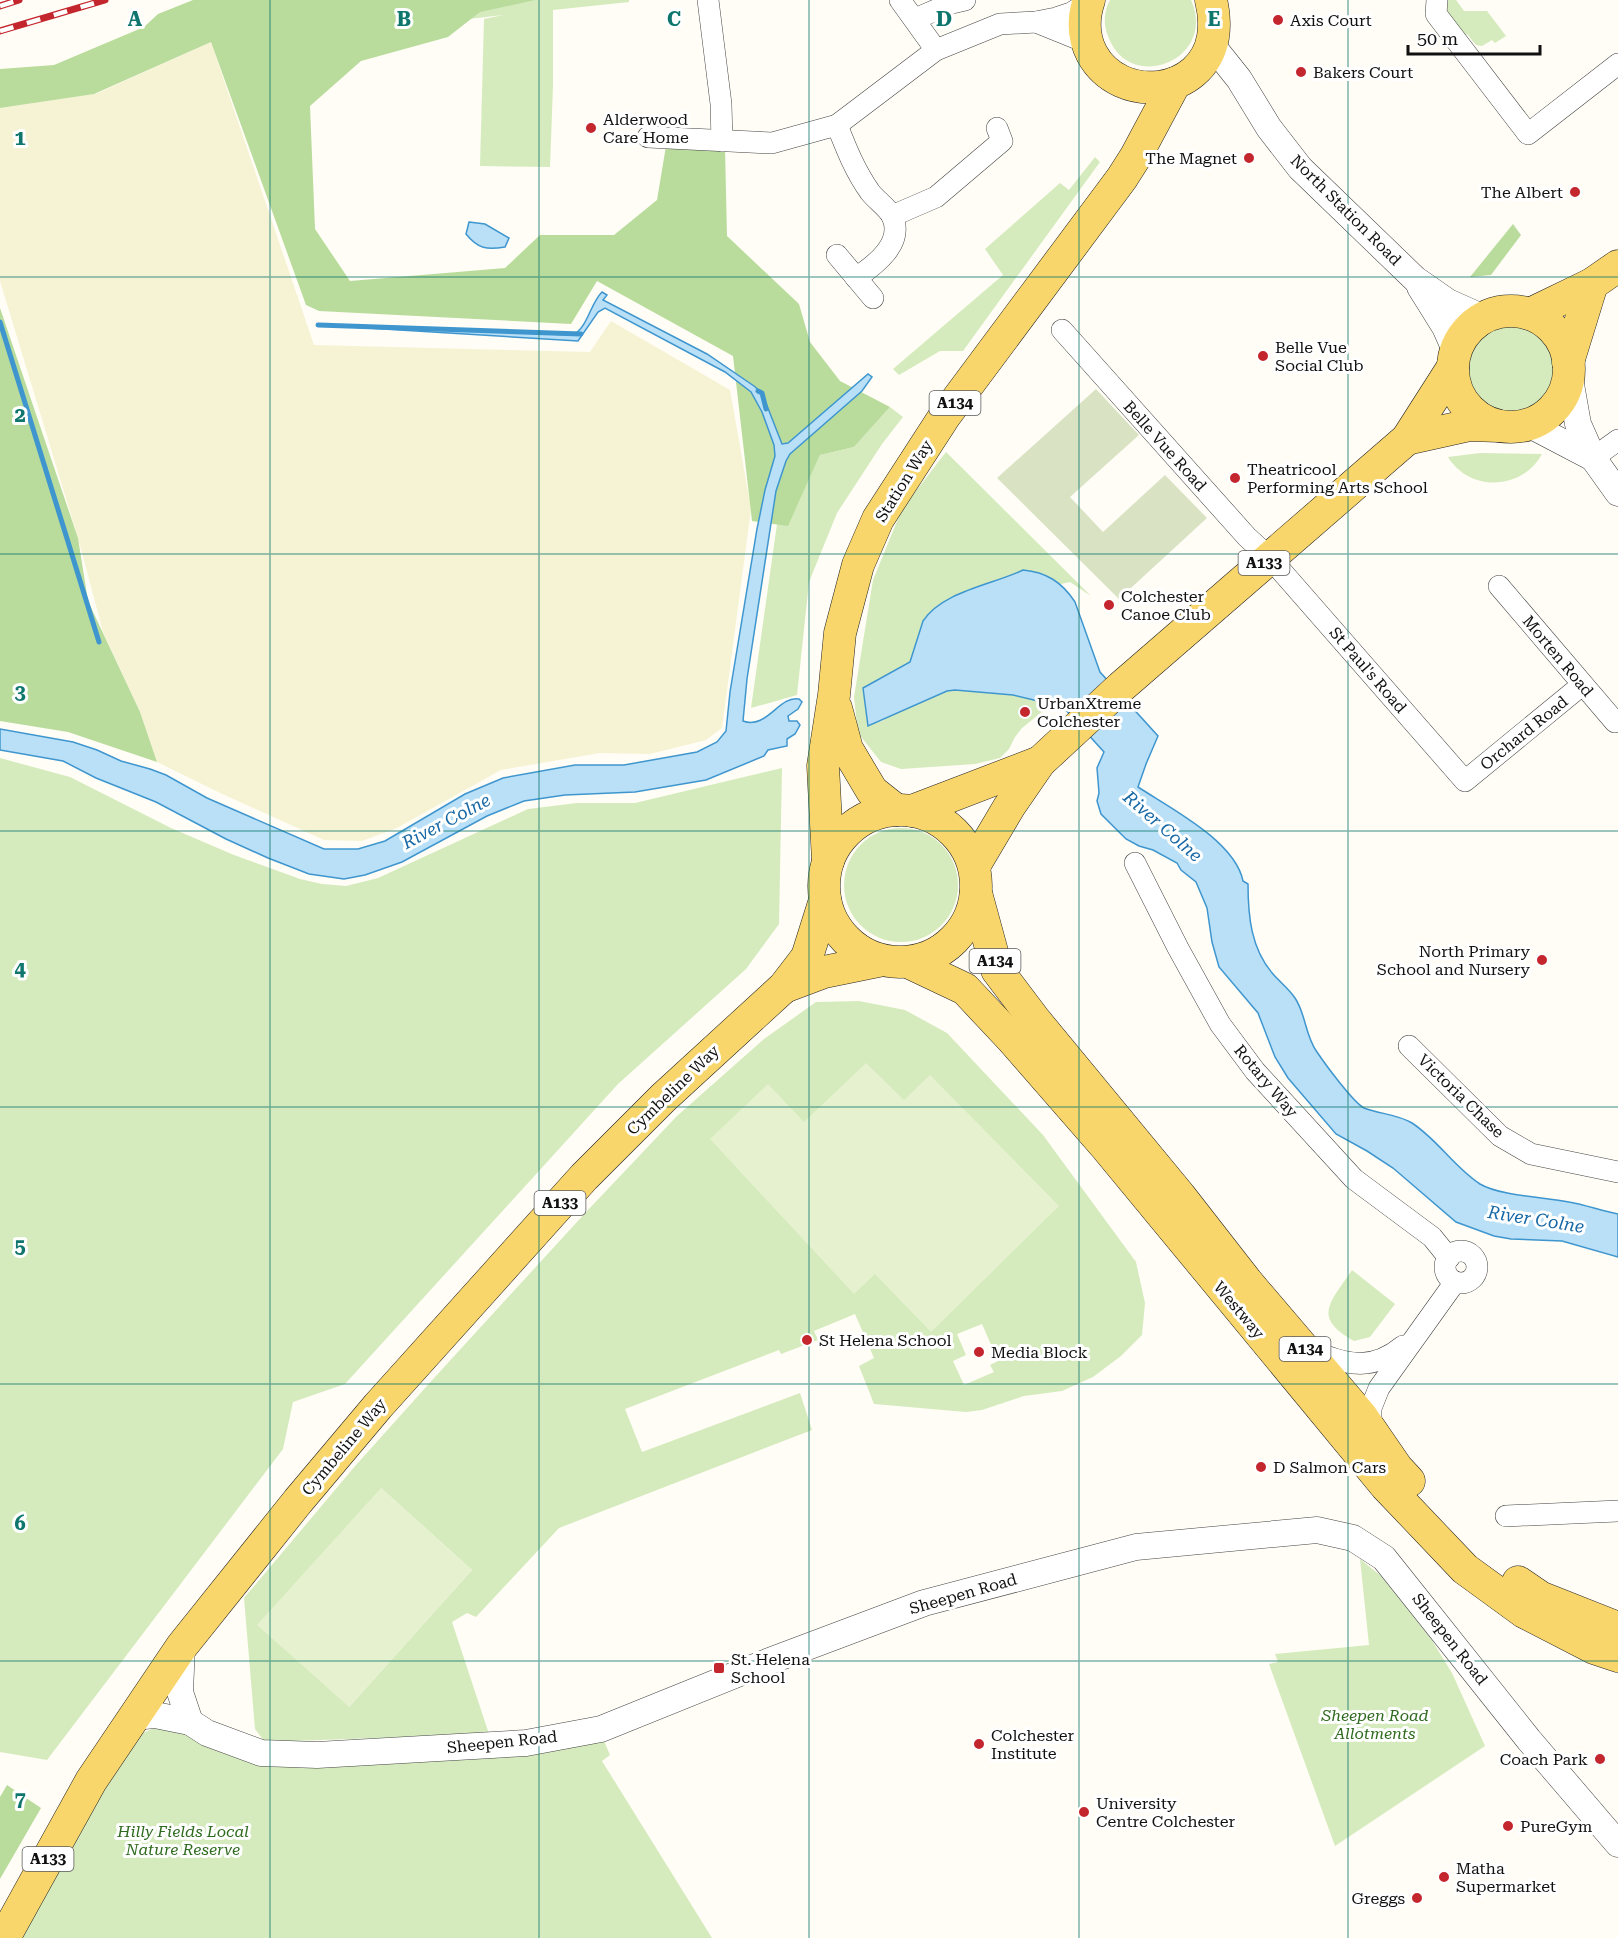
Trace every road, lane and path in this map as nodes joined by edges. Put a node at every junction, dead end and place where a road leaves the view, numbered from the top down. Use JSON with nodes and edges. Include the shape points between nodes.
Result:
{"nodes":[{"id":1,"x":708,"y":0,"type":"edge"},
{"id":2,"x":900,"y":0,"type":"edge"},
{"id":3,"x":965,"y":0,"type":"edge"},
{"id":4,"x":1437,"y":0,"type":"edge"},
{"id":5,"x":1088,"y":1,"type":"edge"},
{"id":6,"x":1215,"y":15,"type":"edge"},
{"id":7,"x":915,"y":19,"type":"junction"},
{"id":8,"x":1036,"y":22,"type":"junction"},
{"id":9,"x":1088,"y":43,"type":"junction"},
{"id":10,"x":936,"y":50,"type":"junction"},
{"id":11,"x":1618,"y":64,"type":"edge"},
{"id":12,"x":1239,"y":79,"type":"junction"},
{"id":13,"x":1180,"y":80,"type":"junction"},
{"id":14,"x":1130,"y":85,"type":"junction"},
{"id":15,"x":837,"y":125,"type":"junction"},
{"id":16,"x":997,"y":128,"type":"dead end"},
{"id":17,"x":648,"y":137,"type":"dead end"},
{"id":18,"x":722,"y":141,"type":"junction"},
{"id":19,"x":1122,"y":178,"type":"junction"},
{"id":20,"x":892,"y":216,"type":"junction"},
{"id":21,"x":837,"y":255,"type":"dead end"},
{"id":22,"x":1618,"y":266,"type":"edge"},
{"id":23,"x":856,"y":278,"type":"junction"},
{"id":24,"x":1415,"y":279,"type":"junction"},
{"id":25,"x":1592,"y":284,"type":"junction"},
{"id":26,"x":873,"y":298,"type":"dead end"},
{"id":27,"x":1530,"y":314,"type":"junction"},
{"id":28,"x":1484,"y":318,"type":"junction"},
{"id":29,"x":1062,"y":330,"type":"dead end"},
{"id":30,"x":1454,"y":360,"type":"junction"},
{"id":31,"x":1569,"y":367,"type":"junction"},
{"id":32,"x":1515,"y":425,"type":"junction"},
{"id":33,"x":1407,"y":439,"type":"junction"},
{"id":34,"x":1618,"y":440,"type":"edge"},
{"id":35,"x":1593,"y":458,"type":"junction"},
{"id":36,"x":1618,"y":493,"type":"edge"},
{"id":37,"x":1270,"y":558,"type":"junction"},
{"id":38,"x":1499,"y":586,"type":"dead end"},
{"id":39,"x":1582,"y":685,"type":"junction"},
{"id":40,"x":834,"y":695,"type":"junction"},
{"id":41,"x":1618,"y":720,"type":"edge"},
{"id":42,"x":1040,"y":762,"type":"junction"},
{"id":43,"x":863,"y":777,"type":"junction"},
{"id":44,"x":1466,"y":781,"type":"joint"},
{"id":45,"x":984,"y":782,"type":"junction"},
{"id":46,"x":1009,"y":807,"type":"junction"},
{"id":47,"x":904,"y":810,"type":"junction"},
{"id":48,"x":828,"y":861,"type":"junction"},
{"id":49,"x":1135,"y":863,"type":"dead end"},
{"id":50,"x":975,"y":879,"type":"junction"},
{"id":51,"x":825,"y":900,"type":"junction"},
{"id":52,"x":986,"y":930,"type":"junction"},
{"id":53,"x":893,"y":962,"type":"junction"},
{"id":54,"x":784,"y":987,"type":"junction"},
{"id":55,"x":1409,"y":1046,"type":"dead end"},
{"id":56,"x":1618,"y":1172,"type":"edge"},
{"id":57,"x":1415,"y":1336,"type":"junction"},
{"id":58,"x":1304,"y":1347,"type":"junction"},
{"id":59,"x":1371,"y":1431,"type":"junction"},
{"id":60,"x":1618,"y":1511,"type":"edge"},
{"id":61,"x":1506,"y":1516,"type":"dead end"},
{"id":62,"x":1618,"y":1628,"type":"edge"},
{"id":63,"x":182,"y":1646,"type":"junction"},
{"id":64,"x":1618,"y":1656,"type":"edge"},
{"id":65,"x":133,"y":1717,"type":"junction"},
{"id":66,"x":190,"y":1722,"type":"junction"},
{"id":67,"x":1618,"y":1844,"type":"edge"},
{"id":68,"x":4,"y":1938,"type":"edge"}],
"edges":[{"from":1,"to":18,"type":"street"},
{"from":2,"to":7,"type":"street"},
{"from":3,"to":7,"type":"street"},
{"from":4,"to":11,"type":"street","via":[[1436,14],[1528,134]]},
{"from":5,"to":8,"type":"street","via":[[1071,13]]},
{"from":5,"to":9,"type":"main road","via":[[1084,22]]},
{"from":6,"to":12,"type":"street","name":"North Station Road"},
{"from":6,"to":13,"type":"main road","number":"A134","via":[[1200,64]]},
{"from":7,"to":10,"type":"street"},
{"from":8,"to":9,"type":"street"},
{"from":8,"to":10,"type":"street","via":[[1000,24]]},
{"from":9,"to":14,"type":"main road","via":[[1101,67]]},
{"from":10,"to":15,"type":"street"},
{"from":12,"to":13,"type":"street","via":[[1215,75]]},
{"from":12,"to":24,"type":"street","name":"North Station Road","via":[[1300,168]]},
{"from":13,"to":14,"type":"main road","via":[[1152,88]]},
{"from":13,"to":19,"type":"main road","name":"Station Way","number":"A134"},
{"from":14,"to":19,"type":"main road","name":"Station Way","number":"A134","via":[[1133,119]]},
{"from":15,"to":18,"type":"street","via":[[772,143]]},
{"from":15,"to":20,"type":"street","via":[[858,174]]},
{"from":16,"to":20,"type":"street","via":[[1002,141],[936,197]]},
{"from":17,"to":18,"type":"street"},
{"from":19,"to":40,"type":"main road","name":"Station Way","number":"A134","via":[[944,417],[878,519],[858,565],[840,633]]},
{"from":20,"to":23,"type":"street","via":[[895,234],[889,250]]},
{"from":21,"to":23,"type":"street"},
{"from":22,"to":25,"type":"main road"},
{"from":23,"to":26,"type":"street"},
{"from":24,"to":28,"type":"street","name":"North Station Road","via":[[1448,302]]},
{"from":24,"to":30,"type":"street","name":"North Station Road","via":[[1445,327]]},
{"from":25,"to":27,"type":"main road"},
{"from":25,"to":31,"type":"main road"},
{"from":27,"to":28,"type":"main road","via":[[1505,312]]},
{"from":27,"to":31,"type":"main road","via":[[1558,335]]},
{"from":28,"to":30,"type":"main road","number":"A133","via":[[1461,341]]},
{"from":29,"to":37,"type":"street","name":"Belle Vue Road"},
{"from":30,"to":32,"type":"main road","via":[[1458,390],[1467,406],[1485,420]]},
{"from":30,"to":33,"type":"main road","number":"A133"},
{"from":31,"to":32,"type":"main road","via":[[1564,392],[1555,406],[1541,418]]},
{"from":31,"to":35,"type":"street","via":[[1578,424]]},
{"from":32,"to":33,"type":"main road","number":"A133","via":[[1470,425]]},
{"from":32,"to":35,"type":"street"},
{"from":33,"to":37,"type":"main road","number":"A133"},
{"from":34,"to":35,"type":"street"},
{"from":35,"to":36,"type":"street"},
{"from":37,"to":42,"type":"main road","number":"A133"},
{"from":37,"to":44,"type":"street","name":"St Paul's Road"},
{"from":38,"to":39,"type":"street","name":"Morten Road"},
{"from":39,"to":41,"type":"street","name":"Morten Road","via":[[1615,722]]},
{"from":39,"to":44,"type":"street","name":"Orchard Road"},
{"from":40,"to":43,"type":"main road","name":"Station Way","number":"A134","via":[[843,738]]},
{"from":40,"to":48,"type":"main road","name":"Station Way","number":"A134","via":[[823,766]]},
{"from":42,"to":45,"type":"main road","number":"A133"},
{"from":42,"to":46,"type":"main road","number":"A133"},
{"from":43,"to":45,"type":"main road","via":[[874,784],[902,790]]},
{"from":43,"to":47,"type":"main road","name":"Station Way","number":"A134","via":[[872,791]]},
{"from":45,"to":47,"type":"main road","number":"A133"},
{"from":46,"to":50,"type":"main road","number":"A133"},
{"from":46,"to":52,"type":"main road","via":[[991,877]]},
{"from":47,"to":48,"type":"main road","number":"A134","via":[[873,815],[857,823],[842,836]]},
{"from":47,"to":50,"type":"main road","number":"A134","via":[[931,816],[950,828],[967,850]]},
{"from":48,"to":51,"type":"main road","number":"A134"},
{"from":49,"to":57,"type":"street","name":"Rotary Way","via":[[1220,1024],[1255,1071],[1354,1179],[1432,1237],[1449,1258],[1457,1252],[1472,1255],[1477,1264],[1476,1274],[1463,1283],[1453,1284]]},
{"from":50,"to":52,"type":"main road","name":"Westway","number":"A134"},
{"from":50,"to":53,"type":"main road","number":"A134","via":[[973,908],[956,937],[931,955]]},
{"from":51,"to":53,"type":"main road","number":"A134","via":[[830,915],[854,947]]},
{"from":51,"to":54,"type":"main road","number":"A133","via":[[807,957]]},
{"from":52,"to":58,"type":"main road","name":"Westway","number":"A134","via":[[997,969],[1034,1019]]},
{"from":53,"to":54,"type":"main road","number":"A133","via":[[824,972]]},
{"from":53,"to":64,"type":"main road","name":"Westway","number":"A134","via":[[965,989],[1107,1149],[1386,1486],[1465,1569],[1524,1612]]},
{"from":54,"to":63,"type":"main road","name":"Cymbeline Way","number":"A133","via":[[663,1098],[576,1186],[393,1389]]},
{"from":55,"to":56,"type":"street","name":"Victoria Chase","via":[[1500,1136],[1518,1148]]},
{"from":57,"to":58,"type":"street","via":[[1390,1357],[1371,1364],[1341,1361]]},
{"from":57,"to":59,"type":"street","via":[[1379,1388],[1371,1408]]},
{"from":58,"to":59,"type":"main road","name":"Westway","number":"A134"},
{"from":59,"to":62,"type":"main road","name":"Westway","number":"A134","via":[[1397,1468],[1480,1556],[1540,1597]]},
{"from":60,"to":61,"type":"street"},
{"from":63,"to":65,"type":"main road","name":"Cymbeline Way","number":"A133"},
{"from":63,"to":66,"type":"street","via":[[180,1692]]},
{"from":65,"to":66,"type":"street","name":"Sheepen Road","via":[[155,1715]]},
{"from":65,"to":68,"type":"main road","name":"Cymbeline Way","number":"A133","via":[[91,1781]]},
{"from":66,"to":67,"type":"street","name":"Sheepen Road","via":[[207,1733],[261,1753],[317,1755],[532,1742],[601,1729],[924,1603],[1136,1547],[1317,1530],[1353,1538],[1384,1558],[1529,1740]]}]}
